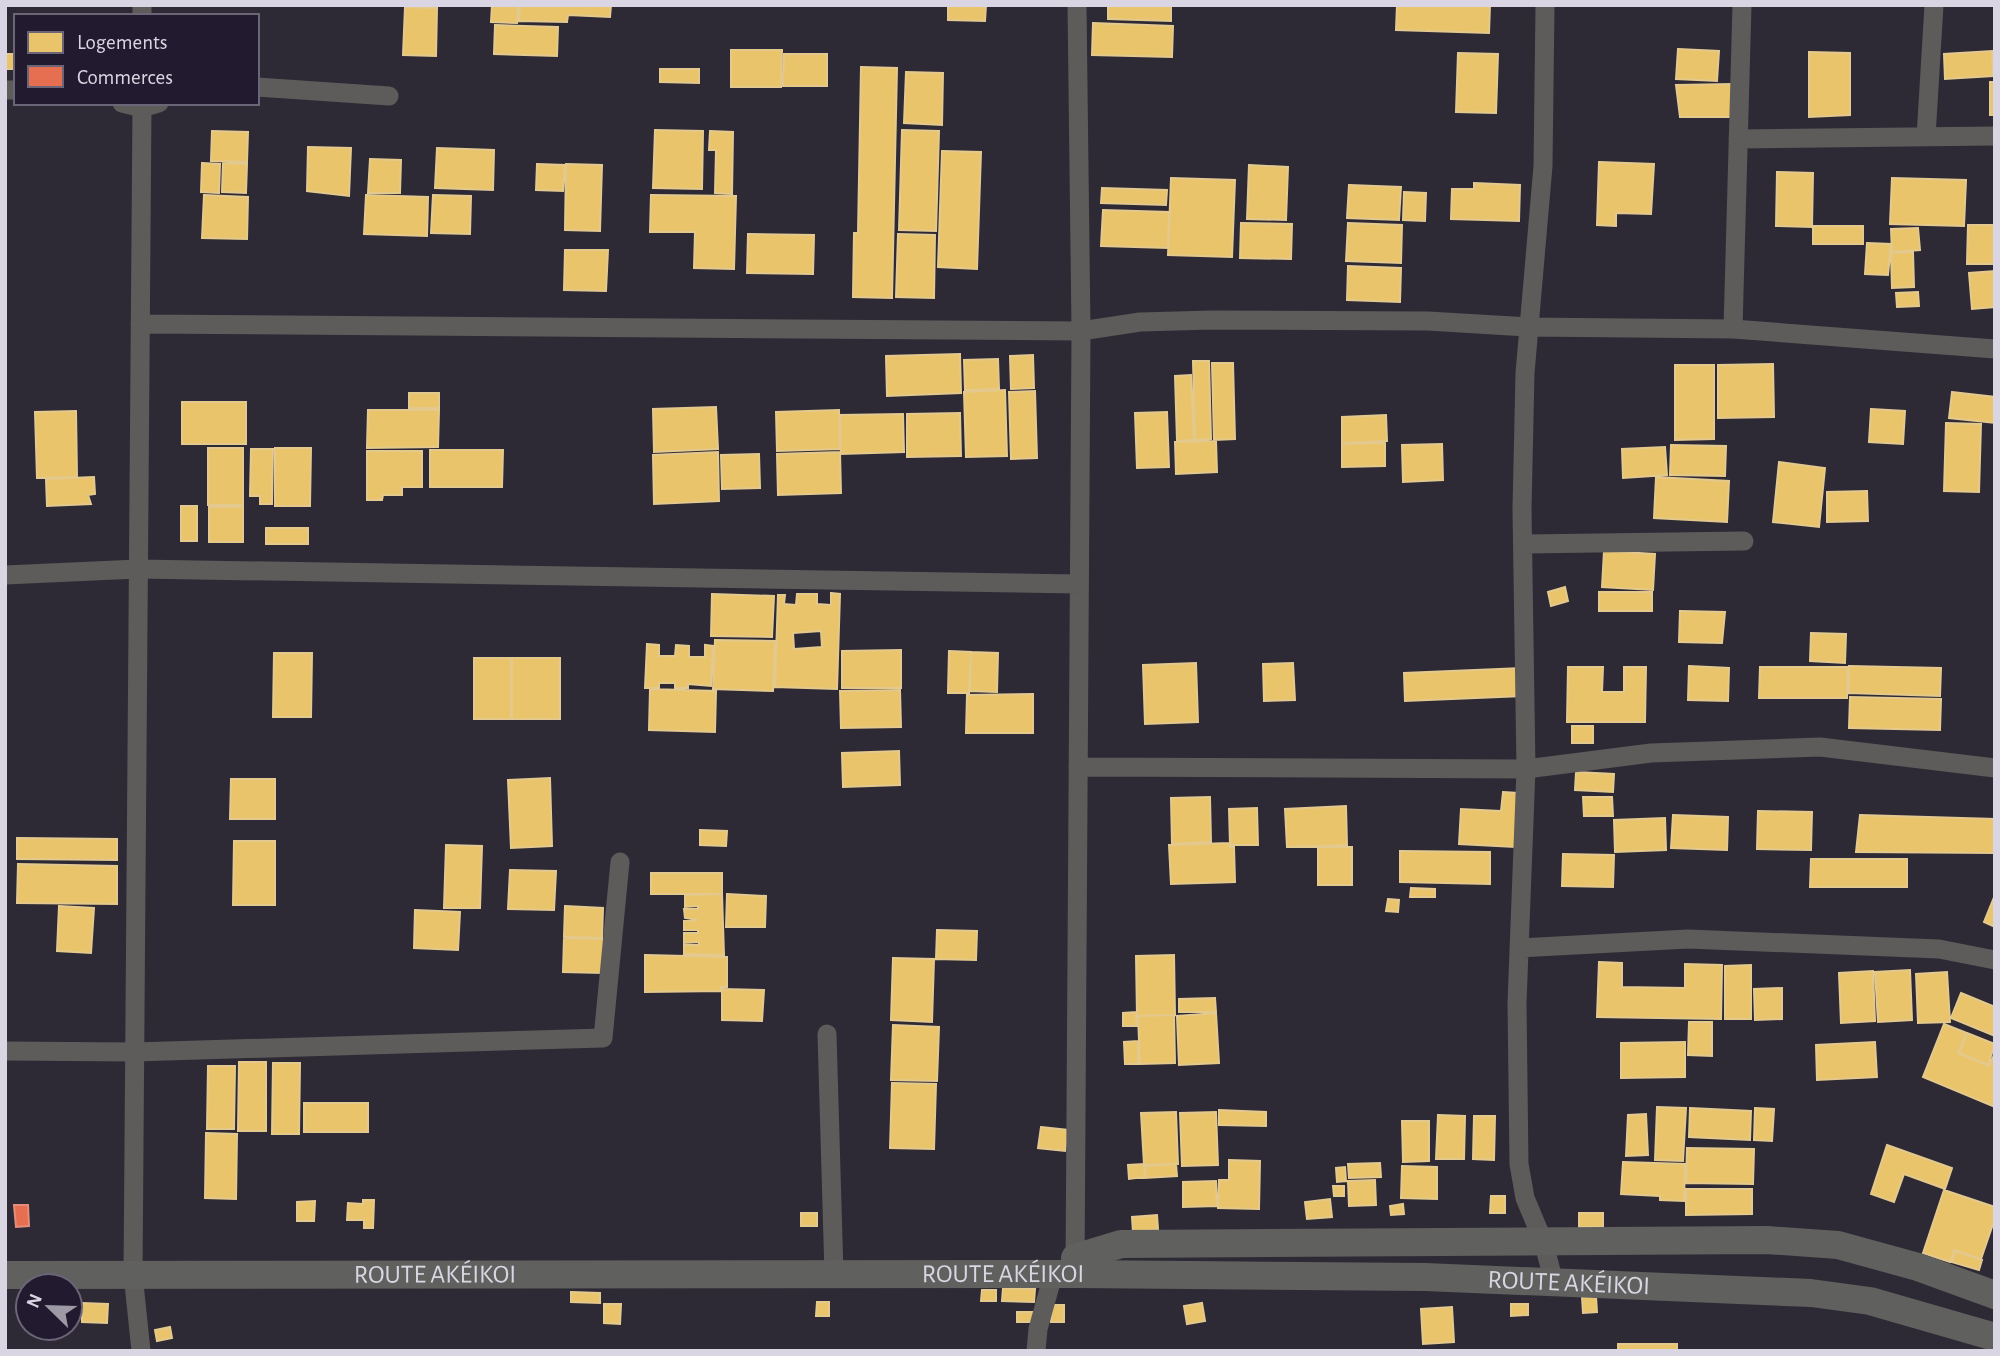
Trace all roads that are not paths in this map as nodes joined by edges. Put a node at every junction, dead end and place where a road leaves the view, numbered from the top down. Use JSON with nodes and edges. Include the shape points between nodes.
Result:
{"nodes":[{"id":1,"x":1077,"y":5,"type":"edge"},
{"id":2,"x":1545,"y":5,"type":"edge"},
{"id":3,"x":1742,"y":5,"type":"edge"},
{"id":4,"x":1934,"y":5,"type":"edge"},
{"id":5,"x":259,"y":87,"type":"edge"},
{"id":6,"x":389,"y":96,"type":"dead end"},
{"id":7,"x":147,"y":105,"type":"edge"},
{"id":8,"x":1995,"y":136,"type":"edge"},
{"id":9,"x":1926,"y":137,"type":"junction"},
{"id":10,"x":1738,"y":139,"type":"junction"},
{"id":11,"x":140,"y":324,"type":"junction"},
{"id":12,"x":1528,"y":327,"type":"junction"},
{"id":13,"x":1733,"y":329,"type":"junction"},
{"id":14,"x":1081,"y":331,"type":"junction"},
{"id":15,"x":1995,"y":349,"type":"edge"},
{"id":16,"x":1744,"y":541,"type":"dead end"},
{"id":17,"x":1522,"y":544,"type":"junction"},
{"id":18,"x":138,"y":569,"type":"junction"},
{"id":19,"x":5,"y":575,"type":"edge"},
{"id":20,"x":1079,"y":584,"type":"junction"},
{"id":21,"x":1078,"y":767,"type":"junction"},
{"id":22,"x":1995,"y":768,"type":"edge"},
{"id":23,"x":1526,"y":769,"type":"junction"},
{"id":24,"x":621,"y":862,"type":"dead end"},
{"id":25,"x":1519,"y":948,"type":"junction"},
{"id":26,"x":1995,"y":960,"type":"edge"},
{"id":27,"x":827,"y":1034,"type":"dead end"},
{"id":28,"x":5,"y":1051,"type":"edge"},
{"id":29,"x":134,"y":1052,"type":"junction"},
{"id":30,"x":1543,"y":1241,"type":"junction"},
{"id":31,"x":1068,"y":1269,"type":"junction"},
{"id":32,"x":133,"y":1274,"type":"junction"},
{"id":33,"x":5,"y":1275,"type":"edge"},
{"id":34,"x":834,"y":1275,"type":"junction"},
{"id":35,"x":1554,"y":1282,"type":"junction"},
{"id":36,"x":1995,"y":1295,"type":"edge"},
{"id":37,"x":1995,"y":1337,"type":"edge"},
{"id":38,"x":141,"y":1351,"type":"edge"},
{"id":39,"x":1036,"y":1351,"type":"edge"}],
"edges":[{"from":1,"to":14,"type":"street"},
{"from":2,"to":12,"type":"street","via":[[1543,166]]},
{"from":3,"to":10,"type":"street"},
{"from":4,"to":9,"type":"street"},
{"from":5,"to":6,"type":"street"},
{"from":7,"to":11,"type":"street"},
{"from":8,"to":9,"type":"street"},
{"from":9,"to":10,"type":"street"},
{"from":10,"to":13,"type":"street"},
{"from":11,"to":14,"type":"street"},
{"from":11,"to":18,"type":"street"},
{"from":12,"to":13,"type":"street"},
{"from":12,"to":14,"type":"street","via":[[1428,321],[1213,320],[1140,322]]},
{"from":12,"to":17,"type":"street"},
{"from":13,"to":15,"type":"street"},
{"from":14,"to":20,"type":"street"},
{"from":16,"to":17,"type":"street"},
{"from":17,"to":23,"type":"street"},
{"from":18,"to":19,"type":"street"},
{"from":18,"to":20,"type":"street"},
{"from":18,"to":29,"type":"street"},
{"from":20,"to":21,"type":"street"},
{"from":21,"to":23,"type":"street"},
{"from":21,"to":31,"type":"street"},
{"from":22,"to":23,"type":"street","via":[[1820,747],[1651,753]]},
{"from":23,"to":25,"type":"street"},
{"from":24,"to":29,"type":"street","via":[[603,1038]]},
{"from":25,"to":26,"type":"street","via":[[1688,939],[1939,949]]},
{"from":25,"to":30,"type":"street","via":[[1519,1164],[1525,1198]]},
{"from":27,"to":34,"type":"street"},
{"from":28,"to":29,"type":"street"},
{"from":29,"to":32,"type":"street"},
{"from":30,"to":31,"type":"street","name":"ROUTE AKÉIKOI","via":[[1121,1244]]},
{"from":30,"to":35,"type":"street"},
{"from":30,"to":36,"type":"street","name":"ROUTE AKÉIKOI","via":[[1767,1240],[1838,1245],[1918,1266]]},
{"from":31,"to":34,"type":"street","name":"ROUTE AKÉIKOI"},
{"from":31,"to":35,"type":"street","name":"ROUTE AKÉIKOI"},
{"from":31,"to":39,"type":"street","via":[[1038,1329]]},
{"from":32,"to":33,"type":"street","name":"ROUTE AKÉIKOI"},
{"from":32,"to":34,"type":"street","name":"ROUTE AKÉIKOI"},
{"from":32,"to":38,"type":"street"},
{"from":35,"to":37,"type":"street","name":"ROUTE AKÉIKOI","via":[[1811,1293],[1870,1301]]}]}
